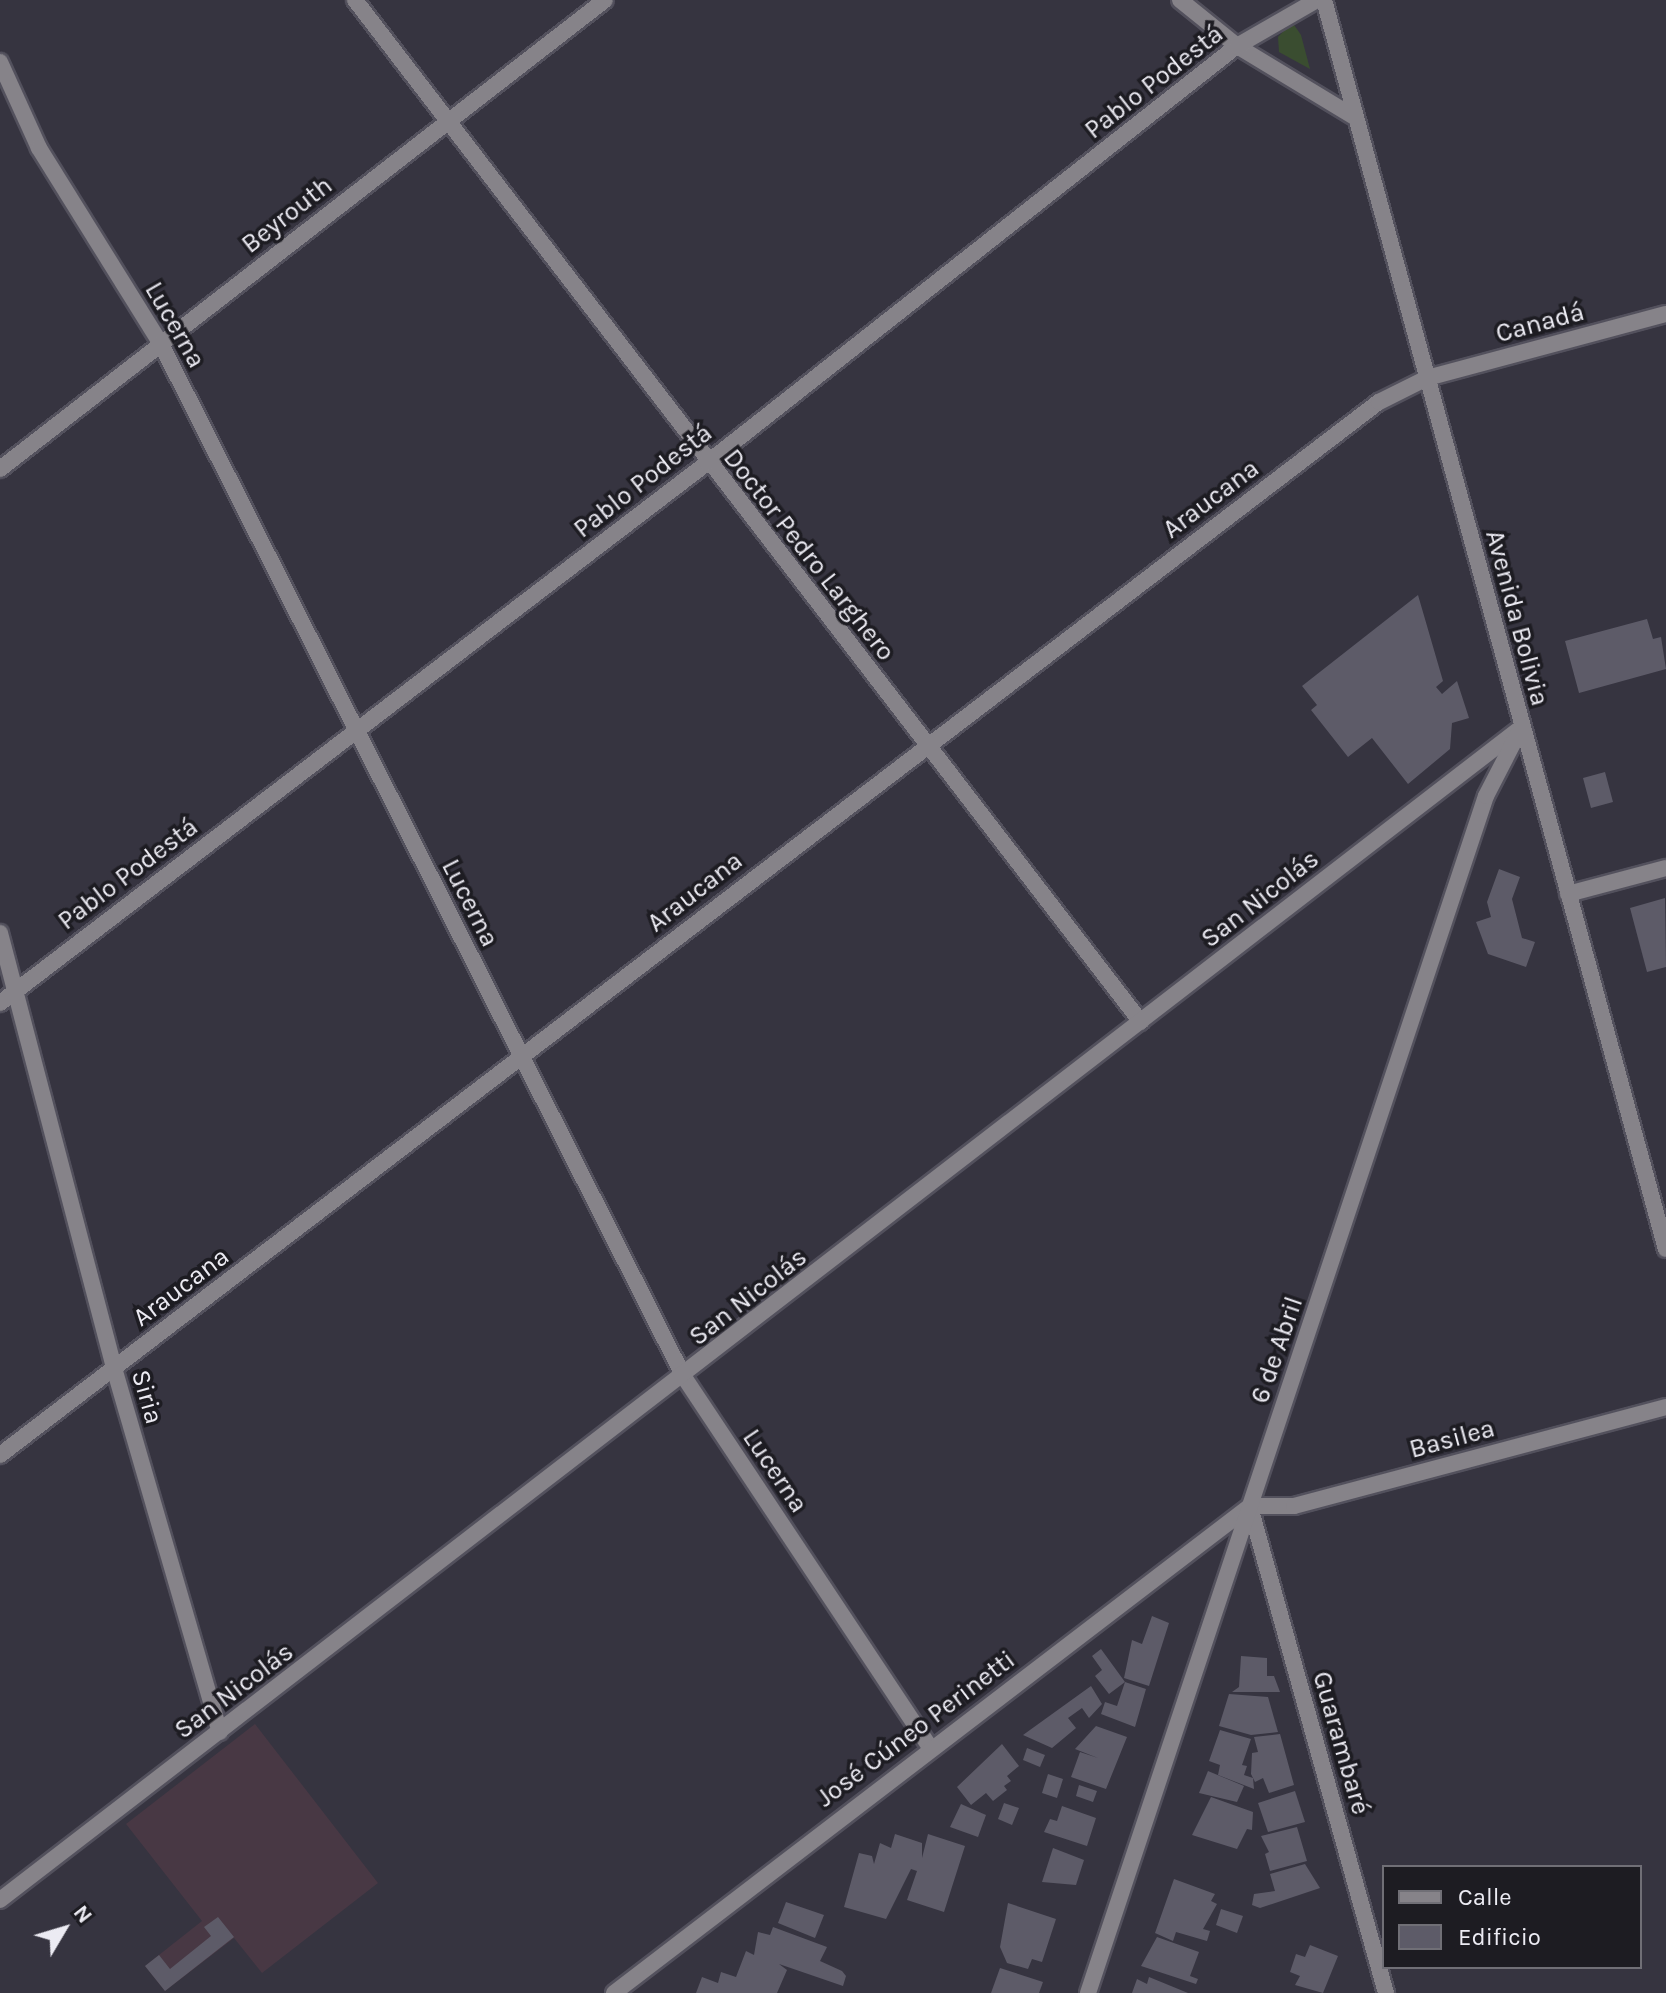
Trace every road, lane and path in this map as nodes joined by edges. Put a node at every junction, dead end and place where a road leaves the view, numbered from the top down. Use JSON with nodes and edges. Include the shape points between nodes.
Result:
{"nodes":[{"id":1,"x":355,"y":0,"type":"edge"},
{"id":2,"x":605,"y":0,"type":"edge"},
{"id":3,"x":1180,"y":0,"type":"edge"},
{"id":4,"x":1317,"y":0,"type":"edge"},
{"id":5,"x":1324,"y":0,"type":"edge"},
{"id":6,"x":1237,"y":46,"type":"junction"},
{"id":7,"x":0,"y":62,"type":"edge"},
{"id":8,"x":1356,"y":118,"type":"junction"},
{"id":9,"x":448,"y":120,"type":"junction"},
{"id":10,"x":1666,"y":314,"type":"edge"},
{"id":11,"x":161,"y":344,"type":"junction"},
{"id":12,"x":1427,"y":378,"type":"junction"},
{"id":13,"x":707,"y":463,"type":"junction"},
{"id":14,"x":0,"y":469,"type":"edge"},
{"id":15,"x":1522,"y":727,"type":"junction"},
{"id":16,"x":356,"y":731,"type":"junction"},
{"id":17,"x":926,"y":745,"type":"junction"},
{"id":18,"x":1666,"y":868,"type":"edge"},
{"id":19,"x":1568,"y":894,"type":"junction"},
{"id":20,"x":0,"y":933,"type":"edge"},
{"id":21,"x":6,"y":998,"type":"edge"},
{"id":22,"x":1141,"y":1022,"type":"junction"},
{"id":23,"x":521,"y":1057,"type":"junction"},
{"id":24,"x":1666,"y":1249,"type":"edge"},
{"id":25,"x":114,"y":1368,"type":"junction"},
{"id":26,"x":684,"y":1377,"type":"junction"},
{"id":27,"x":1666,"y":1407,"type":"edge"},
{"id":28,"x":0,"y":1455,"type":"edge"},
{"id":29,"x":1250,"y":1506,"type":"junction"},
{"id":30,"x":220,"y":1732,"type":"junction"},
{"id":31,"x":930,"y":1747,"type":"junction"},
{"id":32,"x":0,"y":1900,"type":"edge"},
{"id":33,"x":614,"y":1993,"type":"edge"},
{"id":34,"x":1088,"y":1993,"type":"edge"},
{"id":35,"x":1386,"y":1993,"type":"edge"}],
"edges":[{"from":1,"to":9,"type":"street","name":"Doctor Pedro Larghero"},
{"from":2,"to":9,"type":"street","name":"Beyrouth"},
{"from":3,"to":6,"type":"street"},
{"from":4,"to":6,"type":"street","name":"Pablo Podestá"},
{"from":5,"to":8,"type":"street","name":"Avenida Bolivia"},
{"from":6,"to":8,"type":"street"},
{"from":6,"to":13,"type":"street","name":"Pablo Podestá"},
{"from":7,"to":11,"type":"street","name":"Lucerna","via":[[39,148]]},
{"from":8,"to":12,"type":"street","name":"Avenida Bolivia"},
{"from":9,"to":11,"type":"street","name":"Beyrouth"},
{"from":9,"to":13,"type":"street","name":"Doctor Pedro Larghero"},
{"from":10,"to":12,"type":"street","name":"Canadá"},
{"from":11,"to":14,"type":"street","name":"Beyrouth"},
{"from":11,"to":16,"type":"street","name":"Lucerna"},
{"from":12,"to":15,"type":"street","name":"Avenida Bolivia"},
{"from":12,"to":17,"type":"street","name":"Araucana","via":[[1379,402]]},
{"from":13,"to":16,"type":"street","name":"Pablo Podestá"},
{"from":13,"to":17,"type":"street","name":"Doctor Pedro Larghero"},
{"from":15,"to":19,"type":"street","name":"Avenida Bolivia"},
{"from":15,"to":22,"type":"street","name":"San Nicolás"},
{"from":15,"to":29,"type":"street","name":"6 de Abril","via":[[1486,796]]},
{"from":16,"to":21,"type":"street","name":"Pablo Podestá"},
{"from":16,"to":23,"type":"street","name":"Lucerna"},
{"from":17,"to":22,"type":"street","name":"Doctor Pedro Larghero"},
{"from":17,"to":23,"type":"street","name":"Araucana"},
{"from":18,"to":19,"type":"street"},
{"from":19,"to":24,"type":"street","name":"Avenida Bolivia"},
{"from":20,"to":21,"type":"street","name":"Siria"},
{"from":21,"to":25,"type":"street","name":"Siria"},
{"from":22,"to":26,"type":"street","name":"San Nicolás"},
{"from":23,"to":25,"type":"street","name":"Araucana"},
{"from":23,"to":26,"type":"street","name":"Lucerna"},
{"from":25,"to":28,"type":"street","name":"Araucana"},
{"from":25,"to":30,"type":"street","name":"Siria"},
{"from":26,"to":30,"type":"street","name":"San Nicolás"},
{"from":26,"to":31,"type":"street","name":"Lucerna"},
{"from":27,"to":29,"type":"street","name":"Basilea","via":[[1294,1506]]},
{"from":29,"to":31,"type":"street","name":"José Cúneo Perinetti"},
{"from":29,"to":34,"type":"street","name":"6 de Abril"},
{"from":29,"to":35,"type":"street","name":"Guarambaré"},
{"from":30,"to":32,"type":"street","name":"San Nicolás"},
{"from":31,"to":33,"type":"street","name":"José Cúneo Perinetti"}]}
